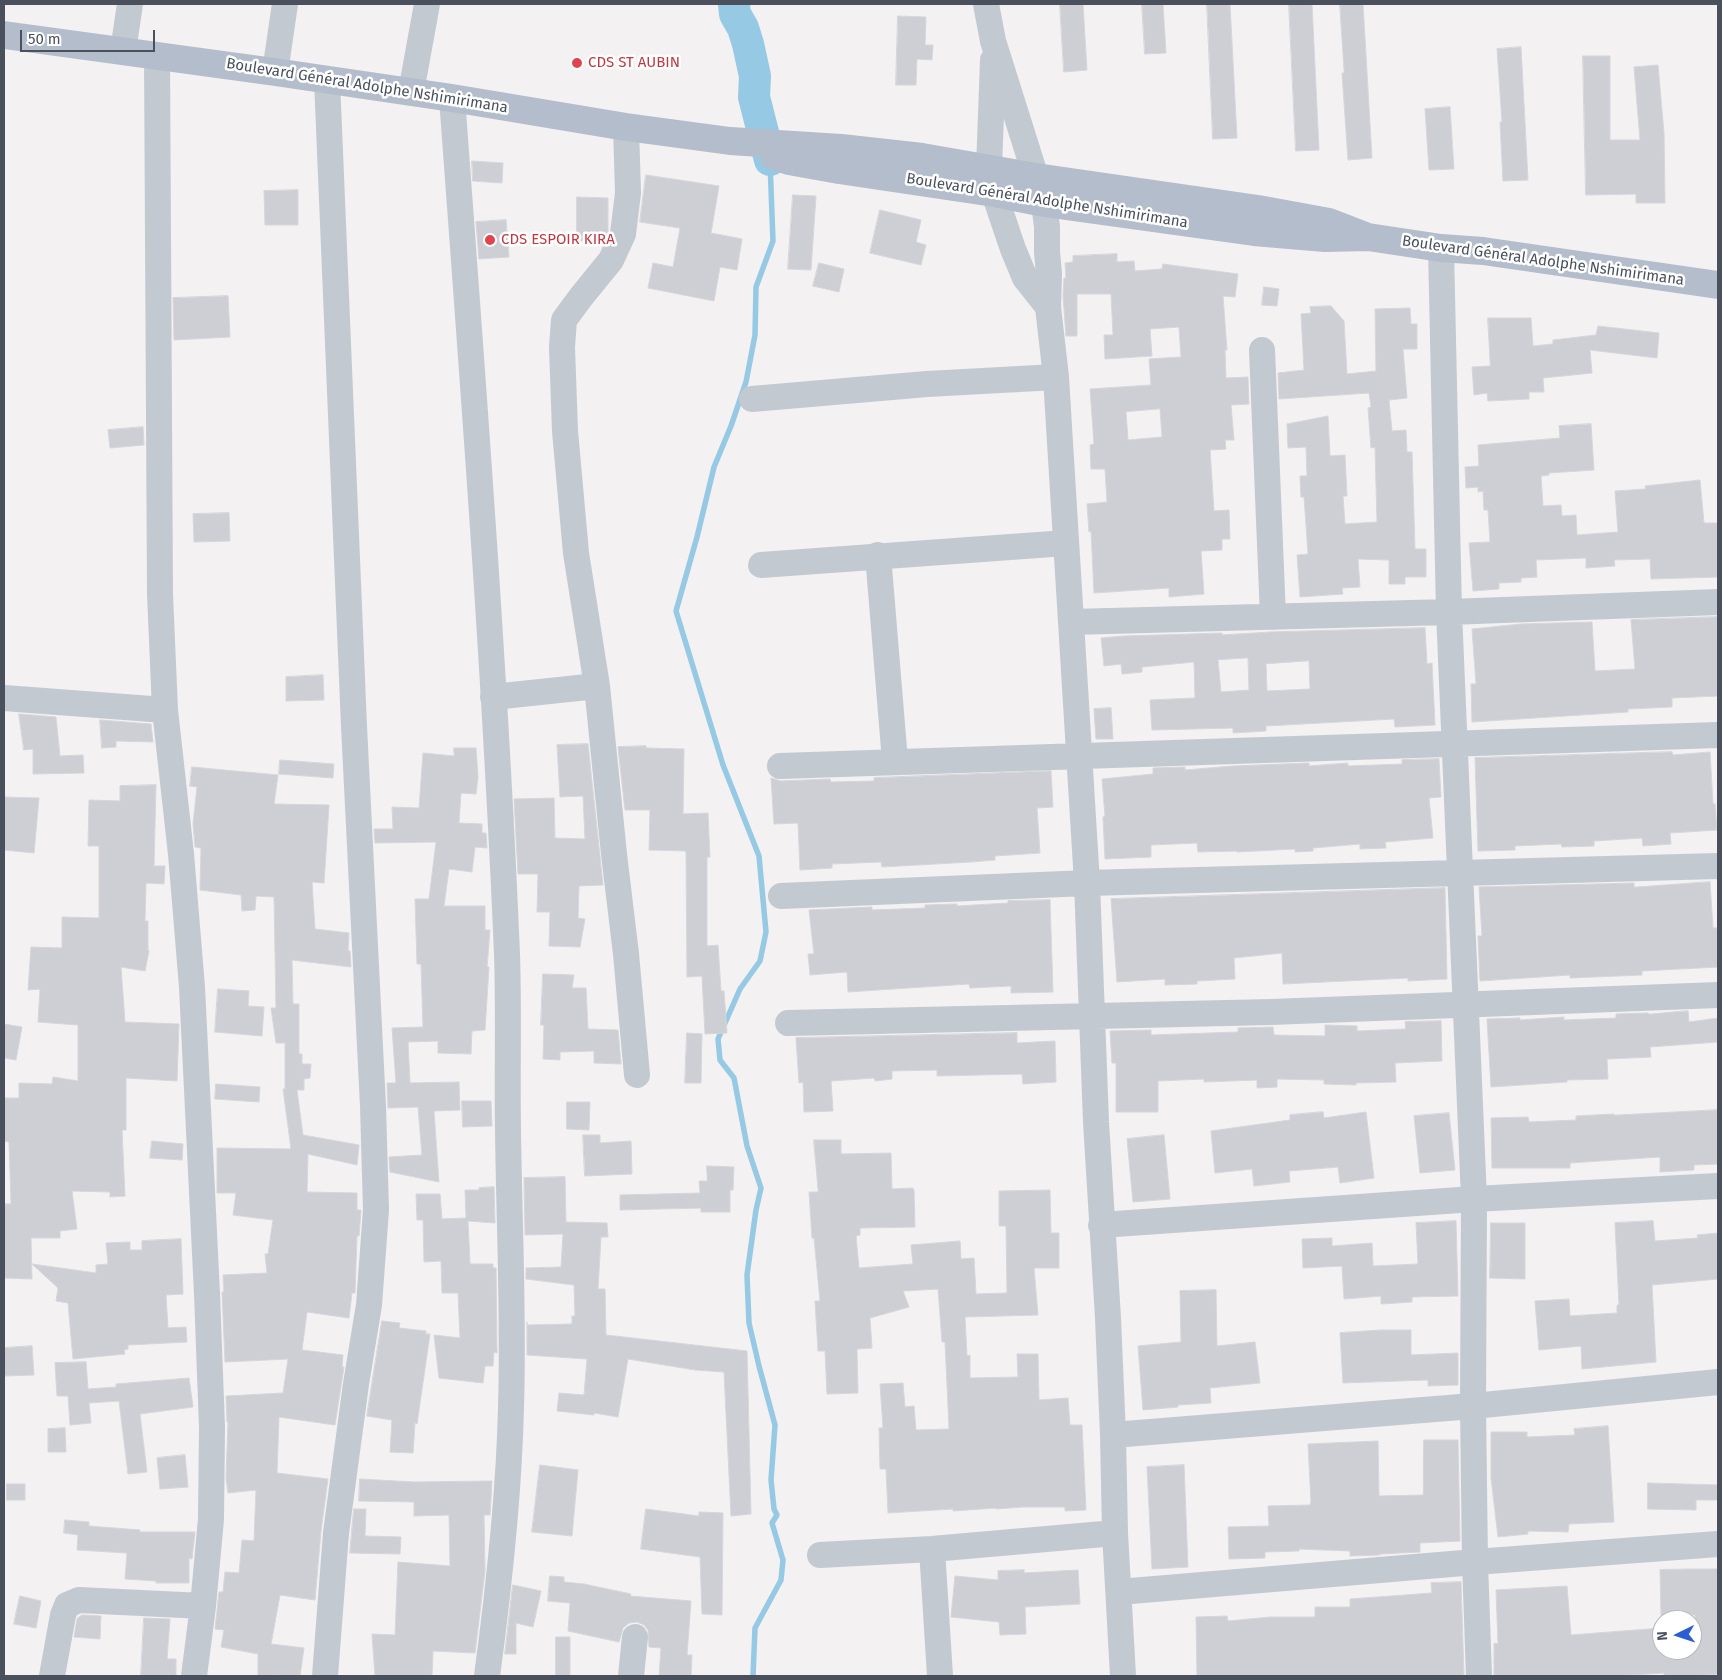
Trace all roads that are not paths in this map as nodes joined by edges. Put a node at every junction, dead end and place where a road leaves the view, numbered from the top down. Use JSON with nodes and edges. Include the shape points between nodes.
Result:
{"nodes":[{"id":1,"x":130,"y":4,"type":"edge"},
{"id":2,"x":285,"y":4,"type":"edge"},
{"id":3,"x":427,"y":4,"type":"edge"},
{"id":4,"x":986,"y":4,"type":"edge"},
{"id":5,"x":4,"y":35,"type":"edge"},
{"id":6,"x":994,"y":41,"type":"junction"},
{"id":7,"x":122,"y":51,"type":"junction"},
{"id":8,"x":158,"y":56,"type":"junction"},
{"id":9,"x":274,"y":72,"type":"junction"},
{"id":10,"x":327,"y":80,"type":"junction"},
{"id":11,"x":411,"y":92,"type":"junction"},
{"id":12,"x":452,"y":98,"type":"junction"},
{"id":13,"x":626,"y":127,"type":"junction"},
{"id":14,"x":1036,"y":176,"type":"junction"},
{"id":15,"x":992,"y":181,"type":"junction"},
{"id":16,"x":1044,"y":202,"type":"junction"},
{"id":17,"x":1368,"y":237,"type":"junction"},
{"id":18,"x":1441,"y":248,"type":"junction"},
{"id":19,"x":1718,"y":285,"type":"edge"},
{"id":20,"x":1048,"y":307,"type":"junction"},
{"id":21,"x":1262,"y":350,"type":"dead end"},
{"id":22,"x":1056,"y":377,"type":"junction"},
{"id":23,"x":752,"y":399,"type":"dead end"},
{"id":24,"x":1066,"y":542,"type":"junction"},
{"id":25,"x":878,"y":555,"type":"junction"},
{"id":26,"x":761,"y":565,"type":"dead end"},
{"id":27,"x":1718,"y":602,"type":"edge"},
{"id":28,"x":1449,"y":612,"type":"junction"},
{"id":29,"x":1273,"y":616,"type":"junction"},
{"id":30,"x":1071,"y":622,"type":"junction"},
{"id":31,"x":597,"y":686,"type":"junction"},
{"id":32,"x":494,"y":697,"type":"junction"},
{"id":33,"x":4,"y":698,"type":"edge"},
{"id":34,"x":165,"y":710,"type":"junction"},
{"id":35,"x":1718,"y":735,"type":"edge"},
{"id":36,"x":1455,"y":744,"type":"junction"},
{"id":37,"x":1080,"y":754,"type":"junction"},
{"id":38,"x":895,"y":761,"type":"junction"},
{"id":39,"x":780,"y":766,"type":"dead end"},
{"id":40,"x":1718,"y":866,"type":"edge"},
{"id":41,"x":1459,"y":872,"type":"junction"},
{"id":42,"x":1087,"y":883,"type":"junction"},
{"id":43,"x":781,"y":896,"type":"dead end"},
{"id":44,"x":1718,"y":995,"type":"edge"},
{"id":45,"x":1465,"y":1005,"type":"junction"},
{"id":46,"x":1092,"y":1015,"type":"junction"},
{"id":47,"x":788,"y":1023,"type":"dead end"},
{"id":48,"x":637,"y":1075,"type":"dead end"},
{"id":49,"x":1718,"y":1186,"type":"edge"},
{"id":50,"x":1474,"y":1199,"type":"junction"},
{"id":51,"x":1101,"y":1225,"type":"junction"},
{"id":52,"x":1718,"y":1382,"type":"edge"},
{"id":53,"x":1473,"y":1406,"type":"junction"},
{"id":54,"x":1113,"y":1435,"type":"junction"},
{"id":55,"x":1115,"y":1533,"type":"junction"},
{"id":56,"x":1718,"y":1544,"type":"edge"},
{"id":57,"x":932,"y":1549,"type":"junction"},
{"id":58,"x":820,"y":1555,"type":"dead end"},
{"id":59,"x":1475,"y":1562,"type":"junction"},
{"id":60,"x":1118,"y":1592,"type":"junction"},
{"id":61,"x":203,"y":1606,"type":"junction"},
{"id":62,"x":635,"y":1637,"type":"dead end"},
{"id":63,"x":52,"y":1676,"type":"edge"},
{"id":64,"x":194,"y":1676,"type":"edge"},
{"id":65,"x":325,"y":1676,"type":"edge"},
{"id":66,"x":487,"y":1676,"type":"edge"},
{"id":67,"x":631,"y":1676,"type":"edge"},
{"id":68,"x":940,"y":1676,"type":"edge"},
{"id":69,"x":1123,"y":1676,"type":"edge"},
{"id":70,"x":1479,"y":1676,"type":"edge"}],
"edges":[{"from":1,"to":7,"type":"street"},
{"from":2,"to":9,"type":"street"},
{"from":3,"to":11,"type":"street"},
{"from":4,"to":6,"type":"street"},
{"from":5,"to":7,"type":"main road","name":"Boulevard Général Adolphe Nshimirimana"},
{"from":6,"to":14,"type":"street"},
{"from":6,"to":15,"type":"street"},
{"from":7,"to":8,"type":"main road","name":"Boulevard Général Adolphe Nshimirimana"},
{"from":8,"to":9,"type":"main road","name":"Boulevard Général Adolphe Nshimirimana"},
{"from":8,"to":34,"type":"street","via":[[160,594]]},
{"from":9,"to":10,"type":"main road","name":"Boulevard Général Adolphe Nshimirimana"},
{"from":10,"to":11,"type":"main road","name":"Boulevard Général Adolphe Nshimirimana"},
{"from":10,"to":65,"type":"street","via":[[376,1210],[369,1305],[336,1533]]},
{"from":11,"to":12,"type":"main road","name":"Boulevard Général Adolphe Nshimirimana"},
{"from":12,"to":13,"type":"main road","name":"Boulevard Général Adolphe Nshimirimana"},
{"from":12,"to":32,"type":"street"},
{"from":13,"to":15,"type":"main road","name":"Boulevard Général Adolphe Nshimirimana","via":[[730,142],[839,170]]},
{"from":13,"to":31,"type":"street","via":[[628,193],[623,234],[611,260],[564,320],[562,347],[565,430],[576,553]]},
{"from":14,"to":15,"type":"main road","name":"Boulevard Général Adolphe Nshimirimana"},
{"from":14,"to":16,"type":"street"},
{"from":14,"to":17,"type":"main road","name":"Boulevard Général Adolphe Nshimirimana","via":[[1320,220]]},
{"from":15,"to":16,"type":"main road","name":"Boulevard Général Adolphe Nshimirimana"},
{"from":15,"to":20,"type":"street","via":[[1012,249],[1025,278]]},
{"from":16,"to":17,"type":"main road","name":"Boulevard Général Adolphe Nshimirimana","via":[[1254,232],[1325,238]]},
{"from":16,"to":20,"type":"street"},
{"from":17,"to":18,"type":"main road","name":"Boulevard Général Adolphe Nshimirimana"},
{"from":18,"to":19,"type":"main road","name":"Boulevard Général Adolphe Nshimirimana","via":[[1483,251]]},
{"from":18,"to":28,"type":"street"},
{"from":20,"to":22,"type":"street"},
{"from":21,"to":29,"type":"street"},
{"from":22,"to":23,"type":"street"},
{"from":22,"to":24,"type":"street"},
{"from":24,"to":25,"type":"street"},
{"from":24,"to":30,"type":"street"},
{"from":25,"to":26,"type":"street"},
{"from":25,"to":38,"type":"street"},
{"from":27,"to":28,"type":"street"},
{"from":28,"to":29,"type":"street"},
{"from":28,"to":36,"type":"street"},
{"from":29,"to":30,"type":"street"},
{"from":30,"to":37,"type":"street"},
{"from":31,"to":32,"type":"street"},
{"from":31,"to":48,"type":"street"},
{"from":32,"to":66,"type":"street","via":[[507,958],[512,1350],[506,1508]]},
{"from":33,"to":34,"type":"street"},
{"from":34,"to":61,"type":"street","via":[[192,987],[207,1294],[212,1427],[211,1519]]},
{"from":35,"to":36,"type":"street"},
{"from":36,"to":37,"type":"street"},
{"from":36,"to":41,"type":"street"},
{"from":37,"to":38,"type":"street"},
{"from":37,"to":42,"type":"street"},
{"from":38,"to":39,"type":"street"},
{"from":40,"to":41,"type":"street"},
{"from":41,"to":42,"type":"street"},
{"from":41,"to":45,"type":"street"},
{"from":42,"to":43,"type":"street"},
{"from":42,"to":46,"type":"street"},
{"from":44,"to":45,"type":"street"},
{"from":45,"to":46,"type":"street"},
{"from":45,"to":50,"type":"street"},
{"from":46,"to":47,"type":"street"},
{"from":46,"to":51,"type":"street"},
{"from":49,"to":50,"type":"street"},
{"from":50,"to":51,"type":"street"},
{"from":50,"to":53,"type":"street"},
{"from":51,"to":54,"type":"street"},
{"from":52,"to":53,"type":"street"},
{"from":53,"to":54,"type":"street"},
{"from":53,"to":59,"type":"street"},
{"from":54,"to":55,"type":"street"},
{"from":55,"to":57,"type":"street"},
{"from":55,"to":60,"type":"street"},
{"from":56,"to":59,"type":"street"},
{"from":57,"to":58,"type":"street"},
{"from":57,"to":68,"type":"street"},
{"from":59,"to":60,"type":"street"},
{"from":59,"to":70,"type":"street"},
{"from":60,"to":69,"type":"street"},
{"from":61,"to":63,"type":"street","via":[[79,1600],[67,1605]]},
{"from":61,"to":64,"type":"street"},
{"from":62,"to":67,"type":"street"}]}
